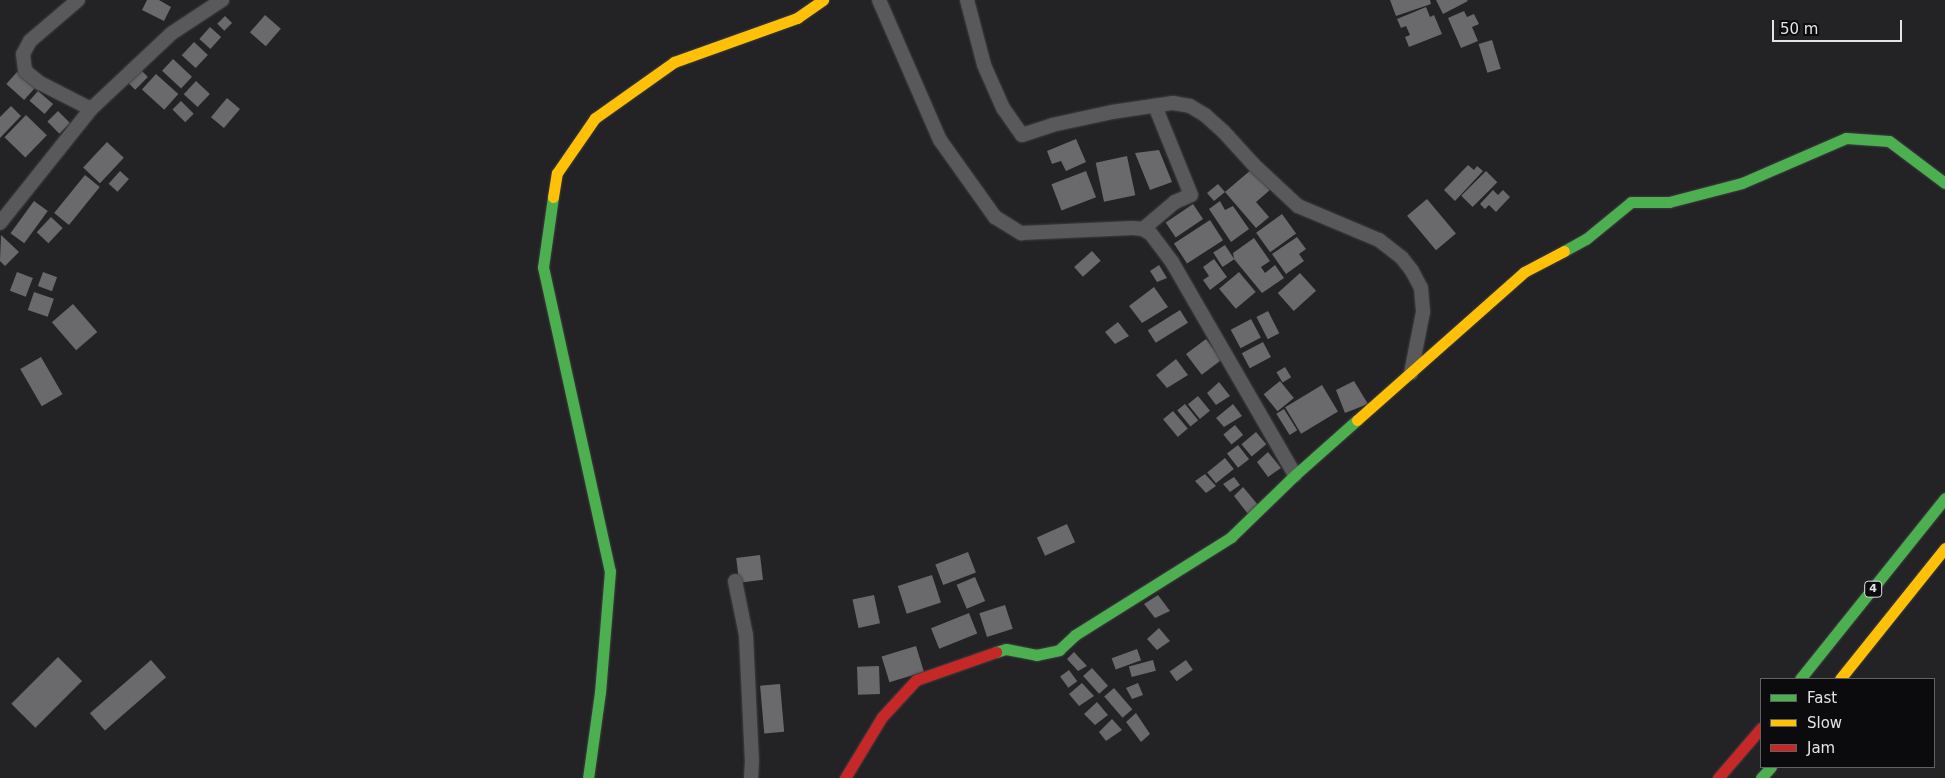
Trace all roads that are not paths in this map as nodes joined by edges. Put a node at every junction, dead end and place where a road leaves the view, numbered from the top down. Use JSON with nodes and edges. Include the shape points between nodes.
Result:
{"nodes":[{"id":1,"x":78,"y":0,"type":"edge"},
{"id":2,"x":222,"y":0,"type":"edge"},
{"id":3,"x":823,"y":0,"type":"edge"},
{"id":4,"x":879,"y":0,"type":"edge"},
{"id":5,"x":967,"y":0,"type":"edge"},
{"id":6,"x":1155,"y":106,"type":"junction"},
{"id":7,"x":91,"y":109,"type":"junction"},
{"id":8,"x":1945,"y":183,"type":"edge"},
{"id":9,"x":0,"y":223,"type":"edge"},
{"id":10,"x":1143,"y":229,"type":"junction"},
{"id":11,"x":1410,"y":373,"type":"junction"},
{"id":12,"x":1295,"y":475,"type":"junction"},
{"id":13,"x":1945,"y":498,"type":"edge"},
{"id":14,"x":1945,"y":548,"type":"edge"},
{"id":15,"x":735,"y":581,"type":"dead end"},
{"id":16,"x":1801,"y":678,"type":"edge"},
{"id":17,"x":1841,"y":678,"type":"edge"},
{"id":18,"x":1760,"y":729,"type":"edge"},
{"id":19,"x":1769,"y":768,"type":"edge"},
{"id":20,"x":588,"y":778,"type":"edge"},
{"id":21,"x":751,"y":778,"type":"edge"},
{"id":22,"x":845,"y":778,"type":"edge"},
{"id":23,"x":1718,"y":778,"type":"edge"},
{"id":24,"x":1761,"y":778,"type":"edge"}],
"edges":[{"from":1,"to":7,"type":"street","via":[[30,42],[23,54],[24,63],[26,71],[40,83]]},
{"from":2,"to":7,"type":"street","via":[[172,33]]},
{"from":3,"to":20,"type":"main road","via":[[797,18],[674,62],[595,118],[557,173],[543,267],[610,571],[600,692]]},
{"from":4,"to":10,"type":"street","via":[[940,140],[995,217],[1021,233]]},
{"from":5,"to":6,"type":"street","via":[[984,65],[1003,108],[1022,135],[1052,125]]},
{"from":6,"to":10,"type":"street","via":[[1191,196],[1175,202]]},
{"from":6,"to":11,"type":"street","via":[[1174,103],[1190,106],[1205,115],[1298,206],[1379,240],[1402,258],[1421,288],[1422,312]]},
{"from":7,"to":9,"type":"street"},
{"from":8,"to":11,"type":"main road","via":[[1889,141],[1846,138],[1742,183],[1669,202],[1631,202],[1586,239],[1524,272]]},
{"from":10,"to":12,"type":"street","via":[[1151,234],[1172,262]]},
{"from":11,"to":12,"type":"main road"},
{"from":12,"to":22,"type":"main road","via":[[1231,537],[1075,635],[1059,650],[1036,655],[1006,649],[916,680],[882,716]]},
{"from":13,"to":16,"type":"main road","number":"4"},
{"from":14,"to":17,"type":"main road","number":"4"},
{"from":15,"to":21,"type":"street","via":[[746,635]]},
{"from":18,"to":23,"type":"main road"},
{"from":19,"to":24,"type":"main road"}]}
